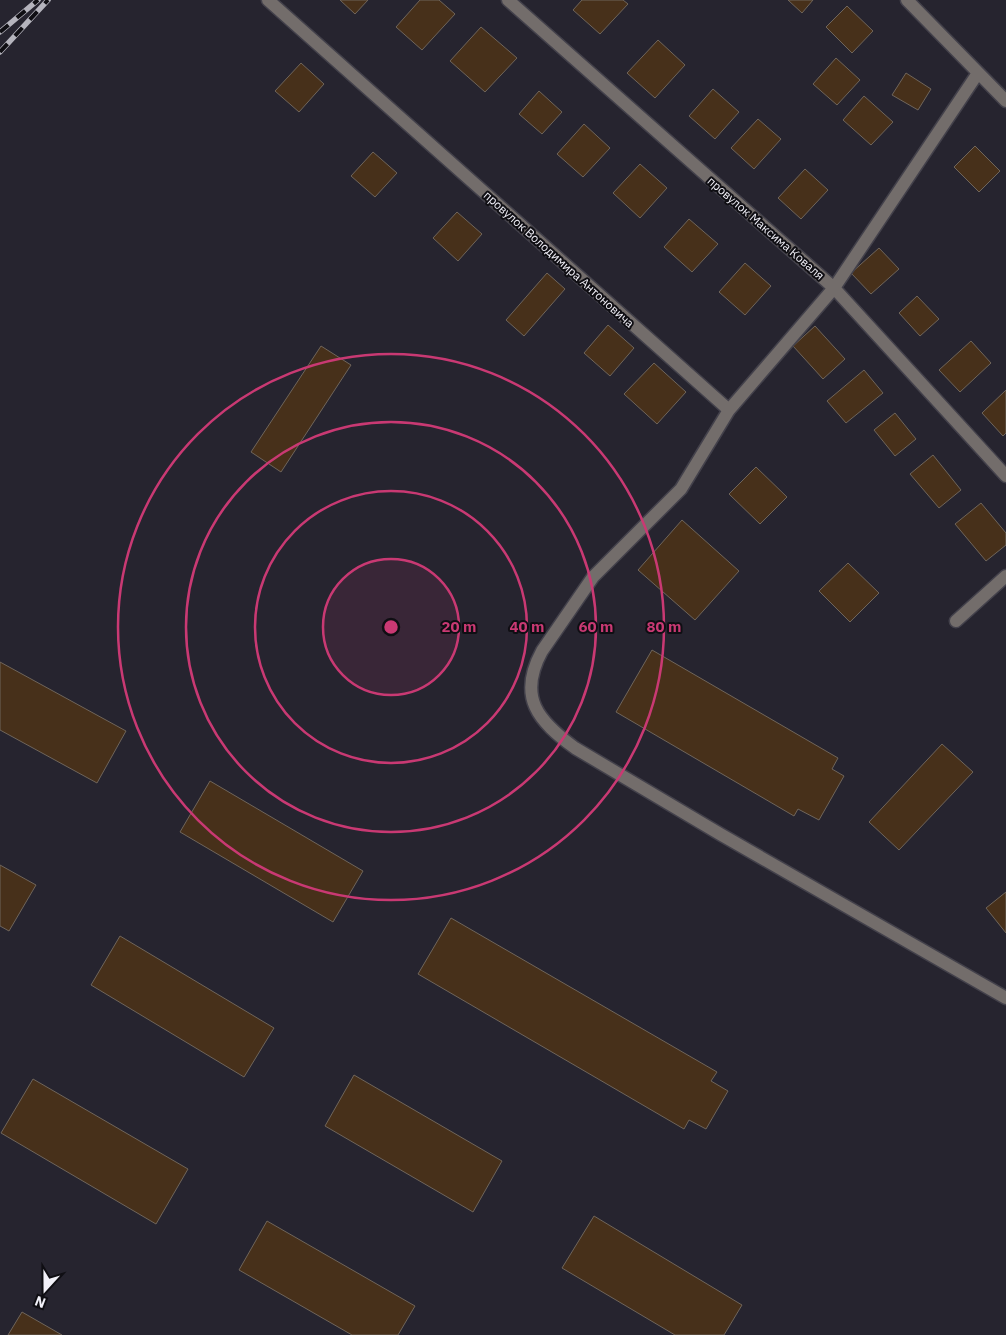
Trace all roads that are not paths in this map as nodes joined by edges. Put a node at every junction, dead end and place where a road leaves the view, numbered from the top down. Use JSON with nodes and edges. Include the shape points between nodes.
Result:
{"nodes":[{"id":1,"x":268,"y":0,"type":"edge"},
{"id":2,"x":508,"y":0,"type":"edge"},
{"id":3,"x":907,"y":0,"type":"edge"},
{"id":4,"x":978,"y":73,"type":"junction"},
{"id":5,"x":1006,"y":101,"type":"edge"},
{"id":6,"x":834,"y":288,"type":"junction"},
{"id":7,"x":729,"y":410,"type":"junction"},
{"id":8,"x":1006,"y":476,"type":"edge"},
{"id":9,"x":1006,"y":576,"type":"edge"},
{"id":10,"x":956,"y":621,"type":"dead end"},
{"id":11,"x":1006,"y":998,"type":"edge"}],
"edges":[{"from":1,"to":7,"type":"street","name":"провулок Володимира Антоновича"},
{"from":2,"to":6,"type":"street","name":"провулок Максима Коваля"},
{"from":3,"to":4,"type":"street"},
{"from":4,"to":5,"type":"street"},
{"from":4,"to":6,"type":"street"},
{"from":6,"to":7,"type":"street"},
{"from":6,"to":8,"type":"street","name":"провулок Максима Коваля"},
{"from":7,"to":11,"type":"street","via":[[681,489],[593,577],[542,651],[535,663],[531,689],[538,715],[575,748]]},
{"from":9,"to":10,"type":"street"}]}
